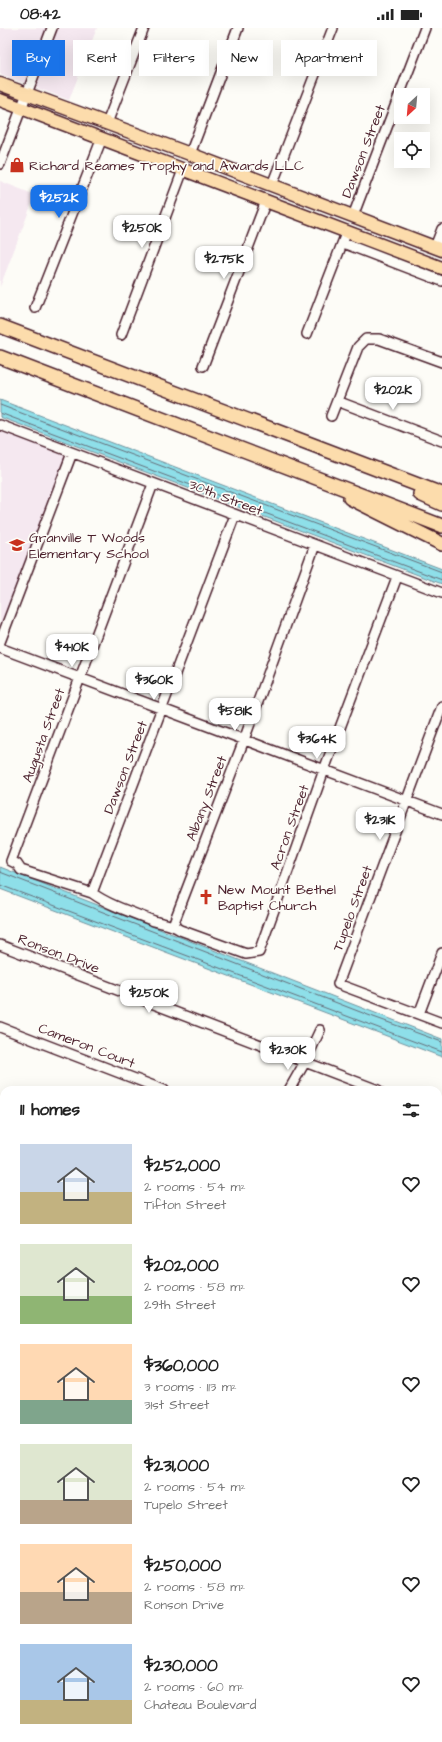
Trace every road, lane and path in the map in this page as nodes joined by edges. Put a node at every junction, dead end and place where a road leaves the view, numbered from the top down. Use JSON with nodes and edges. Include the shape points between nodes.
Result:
{"nodes":[{"id":1,"x":52,"y":28,"type":"edge"},
{"id":2,"x":144,"y":28,"type":"edge"},
{"id":3,"x":238,"y":28,"type":"edge"},
{"id":4,"x":333,"y":28,"type":"edge"},
{"id":5,"x":425,"y":28,"type":"edge"},
{"id":6,"x":0,"y":84,"type":"edge"},
{"id":7,"x":27,"y":94,"type":"junction"},
{"id":8,"x":0,"y":100,"type":"edge"},
{"id":9,"x":21,"y":108,"type":"junction"},
{"id":10,"x":107,"y":123,"type":"junction"},
{"id":11,"x":128,"y":131,"type":"junction"},
{"id":12,"x":107,"y":140,"type":"junction"},
{"id":13,"x":154,"y":141,"type":"junction"},
{"id":14,"x":139,"y":153,"type":"junction"},
{"id":15,"x":190,"y":154,"type":"junction"},
{"id":16,"x":0,"y":164,"type":"edge"},
{"id":17,"x":183,"y":170,"type":"junction"},
{"id":18,"x":222,"y":185,"type":"junction"},
{"id":19,"x":272,"y":185,"type":"junction"},
{"id":20,"x":290,"y":192,"type":"junction"},
{"id":21,"x":266,"y":201,"type":"junction"},
{"id":22,"x":353,"y":216,"type":"junction"},
{"id":23,"x":442,"y":229,"type":"edge"},
{"id":24,"x":353,"y":234,"type":"junction"},
{"id":25,"x":343,"y":243,"type":"junction"},
{"id":26,"x":423,"y":243,"type":"junction"},
{"id":27,"x":438,"y":249,"type":"edge"},
{"id":28,"x":442,"y":268,"type":"edge"},
{"id":29,"x":442,"y":281,"type":"edge"},
{"id":30,"x":35,"y":308,"type":"dead end"},
{"id":31,"x":0,"y":326,"type":"edge"},
{"id":32,"x":307,"y":334,"type":"dead end"},
{"id":33,"x":121,"y":335,"type":"dead end"},
{"id":34,"x":0,"y":357,"type":"edge"},
{"id":35,"x":442,"y":362,"type":"edge"},
{"id":36,"x":203,"y":366,"type":"dead end"},
{"id":37,"x":337,"y":401,"type":"junction"},
{"id":38,"x":331,"y":416,"type":"dead end"},
{"id":39,"x":0,"y":425,"type":"edge"},
{"id":40,"x":442,"y":441,"type":"edge"},
{"id":41,"x":320,"y":448,"type":"junction"},
{"id":42,"x":72,"y":453,"type":"junction"},
{"id":43,"x":293,"y":468,"type":"junction"},
{"id":44,"x":153,"y":484,"type":"junction"},
{"id":45,"x":442,"y":494,"type":"edge"},
{"id":46,"x":442,"y":504,"type":"edge"},
{"id":47,"x":235,"y":515,"type":"junction"},
{"id":48,"x":442,"y":526,"type":"edge"},
{"id":49,"x":442,"y":544,"type":"edge"},
{"id":50,"x":315,"y":545,"type":"junction"},
{"id":51,"x":397,"y":577,"type":"junction"},
{"id":52,"x":442,"y":593,"type":"edge"},
{"id":53,"x":0,"y":642,"type":"edge"},
{"id":54,"x":0,"y":648,"type":"edge"},
{"id":55,"x":79,"y":678,"type":"junction"},
{"id":56,"x":442,"y":706,"type":"edge"},
{"id":57,"x":162,"y":708,"type":"junction"},
{"id":58,"x":244,"y":740,"type":"junction"},
{"id":59,"x":324,"y":770,"type":"junction"},
{"id":60,"x":406,"y":801,"type":"junction"},
{"id":61,"x":442,"y":814,"type":"edge"},
{"id":62,"x":92,"y":893,"type":"junction"},
{"id":63,"x":173,"y":925,"type":"junction"},
{"id":64,"x":0,"y":945,"type":"edge"},
{"id":65,"x":442,"y":953,"type":"edge"},
{"id":66,"x":419,"y":1014,"type":"junction"},
{"id":67,"x":442,"y":1023,"type":"edge"},
{"id":68,"x":0,"y":1027,"type":"edge"},
{"id":69,"x":320,"y":1030,"type":"dead end"},
{"id":70,"x":305,"y":1062,"type":"junction"},
{"id":71,"x":154,"y":1086,"type":"edge"},
{"id":72,"x":291,"y":1086,"type":"edge"},
{"id":73,"x":368,"y":1086,"type":"edge"}],
"edges":[{"from":1,"to":7,"type":"street"},
{"from":2,"to":10,"type":"street"},
{"from":3,"to":15,"type":"street"},
{"from":4,"to":19,"type":"street"},
{"from":5,"to":22,"type":"street","name":"Dawson Street"},
{"from":6,"to":7,"type":"main road"},
{"from":7,"to":9,"type":"street"},
{"from":7,"to":10,"type":"main road"},
{"from":8,"to":9,"type":"main road"},
{"from":9,"to":12,"type":"main road"},
{"from":9,"to":16,"type":"street"},
{"from":10,"to":11,"type":"main road"},
{"from":11,"to":12,"type":"main road","via":[[125,140]]},
{"from":11,"to":13,"type":"main road"},
{"from":12,"to":14,"type":"main road"},
{"from":12,"to":30,"type":"street"},
{"from":13,"to":14,"type":"main road","via":[[141,147]]},
{"from":13,"to":15,"type":"main road"},
{"from":14,"to":17,"type":"main road"},
{"from":15,"to":19,"type":"main road"},
{"from":17,"to":18,"type":"main road"},
{"from":17,"to":33,"type":"street"},
{"from":18,"to":20,"type":"main road","via":[[280,200],[286,199]]},
{"from":18,"to":21,"type":"main road"},
{"from":19,"to":20,"type":"main road"},
{"from":20,"to":22,"type":"main road"},
{"from":21,"to":24,"type":"main road"},
{"from":21,"to":36,"type":"street"},
{"from":22,"to":26,"type":"main road"},
{"from":23,"to":27,"type":"street"},
{"from":24,"to":25,"type":"street"},
{"from":24,"to":26,"type":"main road","via":[[414,250]]},
{"from":24,"to":28,"type":"main road"},
{"from":25,"to":29,"type":"street"},
{"from":25,"to":32,"type":"street"},
{"from":26,"to":27,"type":"main road"},
{"from":31,"to":41,"type":"highway"},
{"from":34,"to":43,"type":"highway"},
{"from":35,"to":37,"type":"street","via":[[379,339],[366,339],[358,347]]},
{"from":37,"to":38,"type":"street"},
{"from":37,"to":40,"type":"street"},
{"from":39,"to":42,"type":"street","name":"30th Street"},
{"from":41,"to":45,"type":"highway"},
{"from":41,"to":46,"type":"highway"},
{"from":42,"to":44,"type":"street","name":"30th Street"},
{"from":42,"to":53,"type":"street"},
{"from":43,"to":48,"type":"highway"},
{"from":43,"to":49,"type":"highway"},
{"from":44,"to":47,"type":"street","name":"30th Street"},
{"from":44,"to":55,"type":"street","name":"Augusta Street"},
{"from":47,"to":50,"type":"street","name":"30th Street"},
{"from":47,"to":57,"type":"street","name":"Dawson Street"},
{"from":50,"to":51,"type":"street","name":"30th Street"},
{"from":50,"to":58,"type":"street","name":"Albany Street"},
{"from":51,"to":52,"type":"street","name":"30th Street"},
{"from":51,"to":59,"type":"street","name":"Acron Street"},
{"from":54,"to":55,"type":"street"},
{"from":55,"to":57,"type":"street"},
{"from":55,"to":62,"type":"street","name":"Augusta Street","via":[[11,861],[21,870]]},
{"from":56,"to":60,"type":"street","name":"Tupelo Street"},
{"from":57,"to":58,"type":"street"},
{"from":57,"to":62,"type":"street","name":"Dawson Street"},
{"from":58,"to":59,"type":"street"},
{"from":58,"to":63,"type":"street","name":"Albany Street"},
{"from":59,"to":60,"type":"street"},
{"from":59,"to":63,"type":"street","name":"Acron Street","via":[[258,952],[246,954],[180,930]]},
{"from":60,"to":61,"type":"street"},
{"from":60,"to":66,"type":"street","name":"Tupelo Street","via":[[338,984]]},
{"from":62,"to":63,"type":"street","via":[[100,900],[156,922]]},
{"from":64,"to":70,"type":"street","name":"Ronson Drive"},
{"from":65,"to":66,"type":"street"},
{"from":66,"to":67,"type":"street"},
{"from":68,"to":71,"type":"street","name":"Cameron Court"},
{"from":69,"to":70,"type":"street"},
{"from":70,"to":72,"type":"street"},
{"from":70,"to":73,"type":"street","name":"Ronson Drive"}]}
